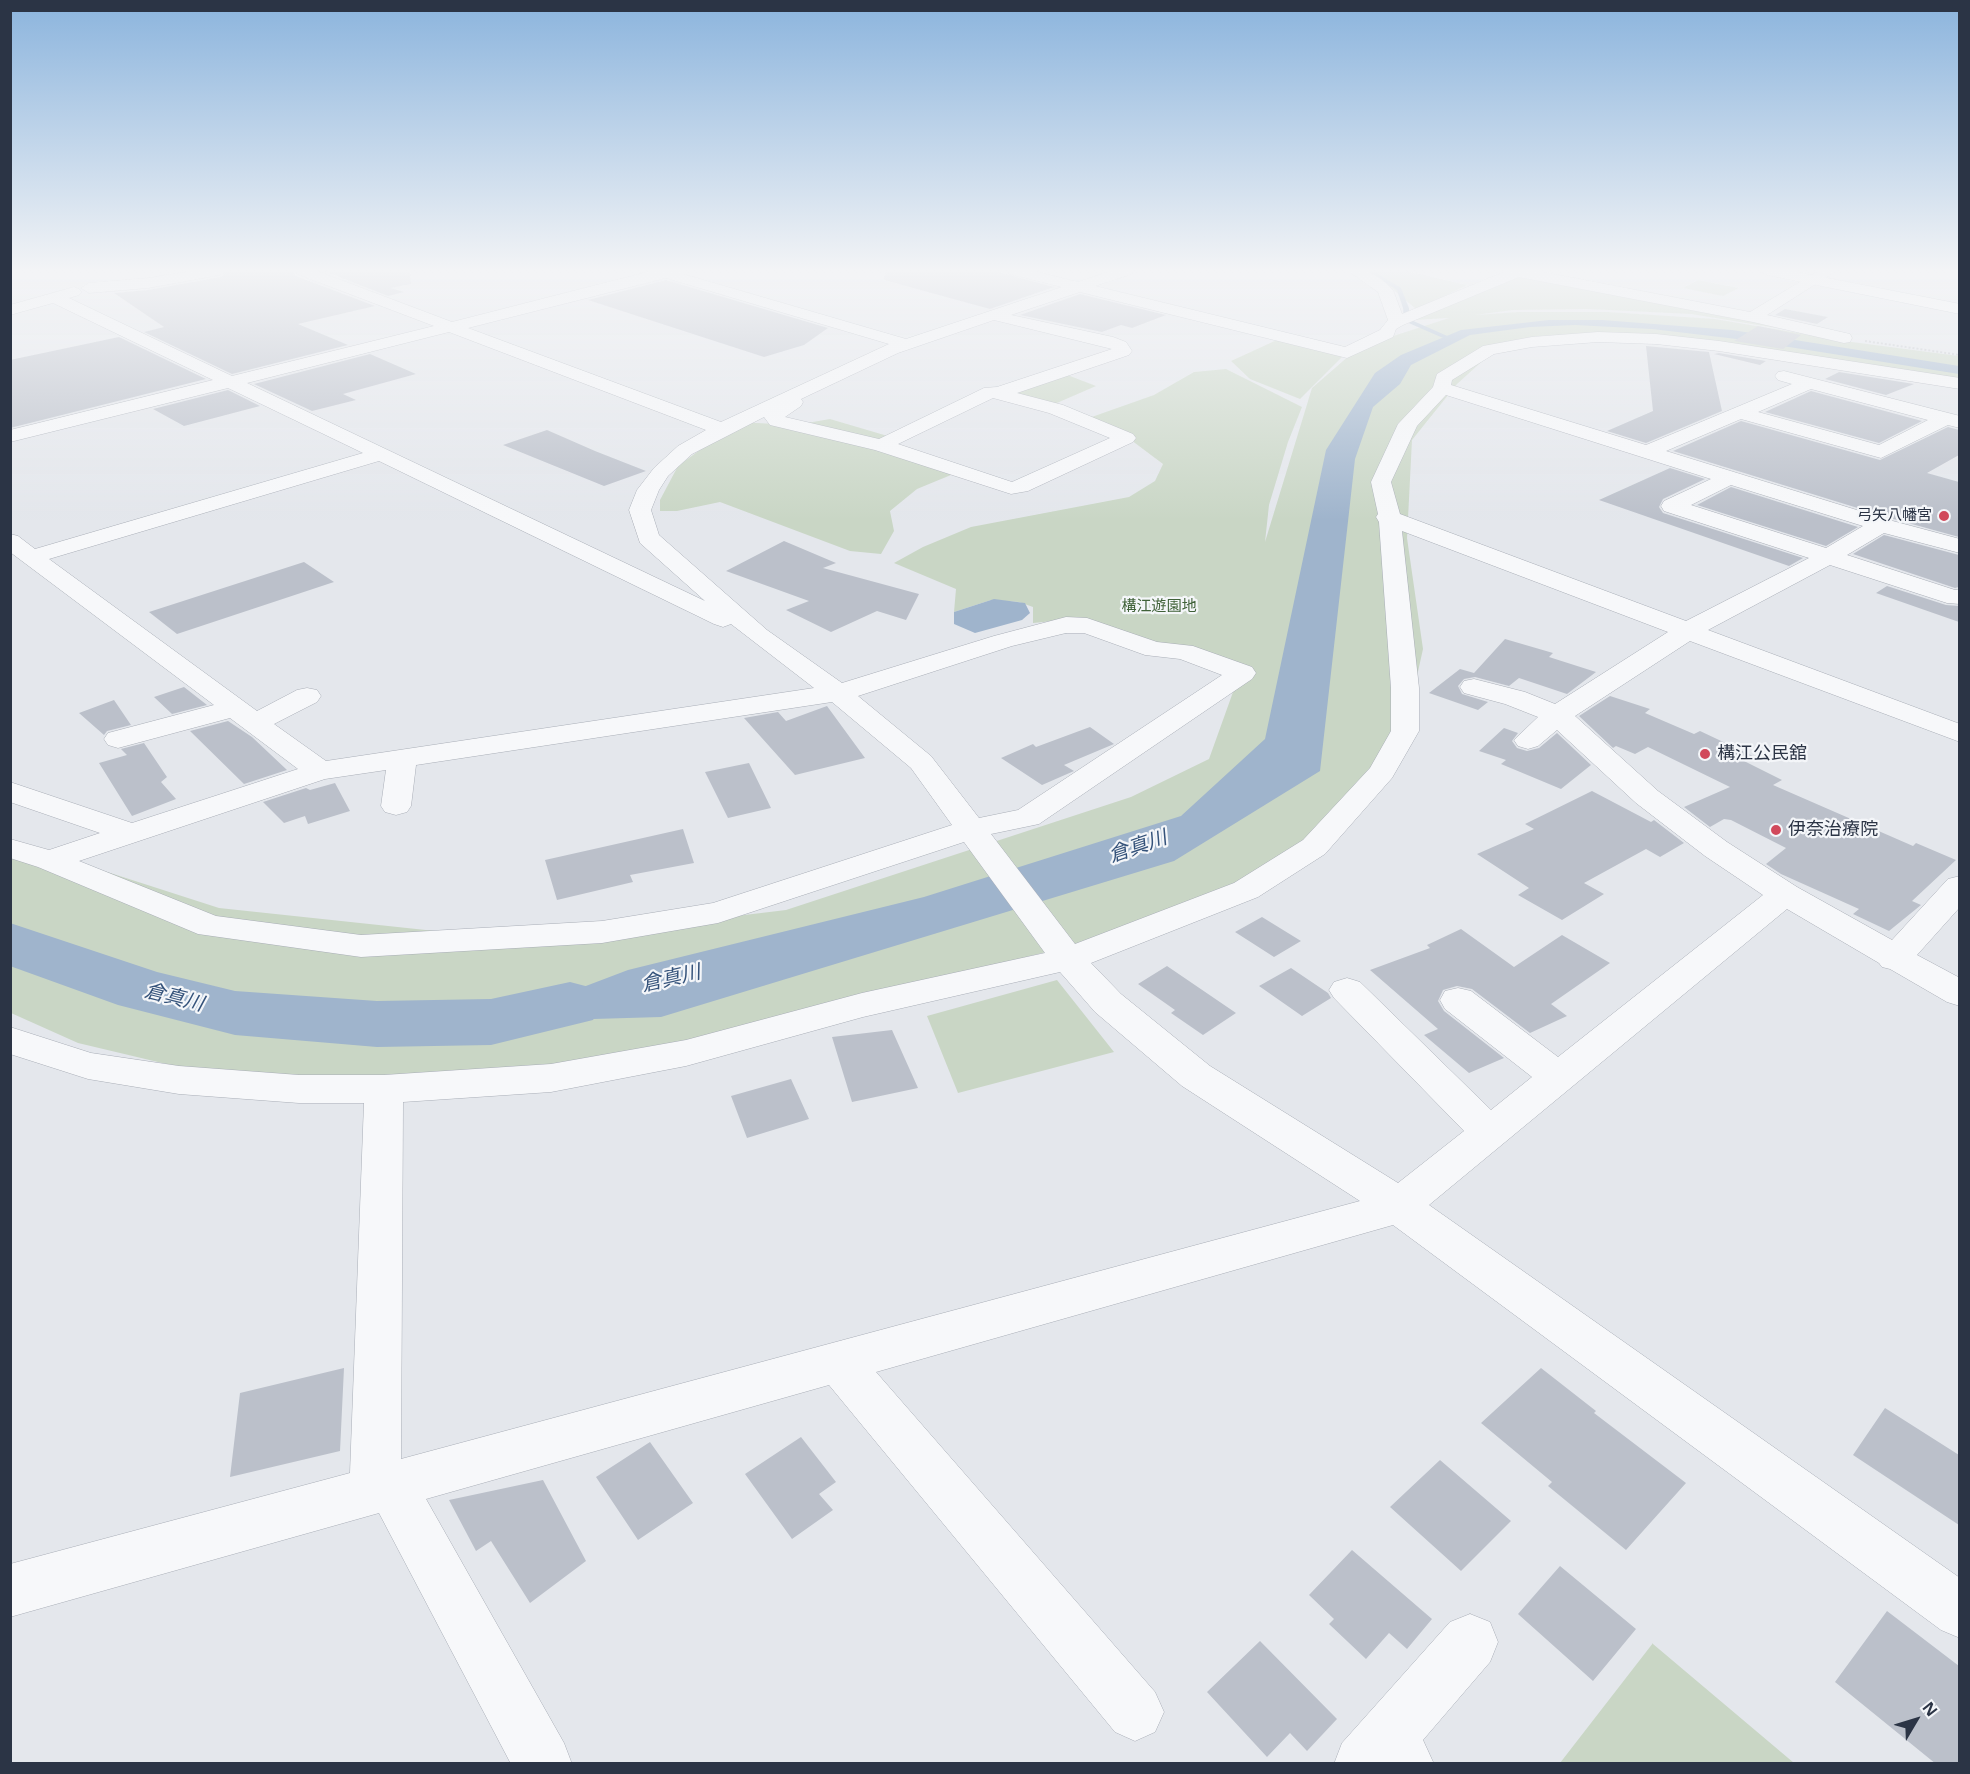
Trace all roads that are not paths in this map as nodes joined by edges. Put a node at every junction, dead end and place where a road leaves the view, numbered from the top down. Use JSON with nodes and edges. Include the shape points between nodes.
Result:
{"nodes":[{"id":1,"x":169,"y":354,"type":"edge"},
{"id":2,"x":344,"y":354,"type":"edge"},
{"id":3,"x":522,"y":354,"type":"edge"},
{"id":4,"x":883,"y":354,"type":"edge"},
{"id":5,"x":1115,"y":354,"type":"edge"},
{"id":6,"x":1484,"y":354,"type":"edge"},
{"id":7,"x":1686,"y":354,"type":"edge"},
{"id":8,"x":1768,"y":354,"type":"edge"},
{"id":9,"x":1811,"y":382,"type":"junction"},
{"id":10,"x":228,"y":383,"type":"junction"},
{"id":11,"x":1959,"y":384,"type":"edge"},
{"id":12,"x":1442,"y":388,"type":"junction"},
{"id":13,"x":998,"y":393,"type":"junction"},
{"id":14,"x":786,"y":398,"type":"junction"},
{"id":15,"x":1742,"y":413,"type":"junction"},
{"id":16,"x":1953,"y":420,"type":"edge"},
{"id":17,"x":721,"y":429,"type":"junction"},
{"id":18,"x":10,"y":436,"type":"edge"},
{"id":19,"x":881,"y":445,"type":"junction"},
{"id":20,"x":1648,"y":452,"type":"junction"},
{"id":21,"x":379,"y":455,"type":"junction"},
{"id":22,"x":1730,"y":477,"type":"junction"},
{"id":23,"x":1388,"y":518,"type":"junction"},
{"id":24,"x":1959,"y":522,"type":"edge"},
{"id":25,"x":1881,"y":525,"type":"junction"},
{"id":26,"x":1933,"y":539,"type":"junction"},
{"id":27,"x":1959,"y":546,"type":"edge"},
{"id":28,"x":21,"y":549,"type":"edge"},
{"id":29,"x":1828,"y":557,"type":"junction"},
{"id":30,"x":1959,"y":596,"type":"edge"},
{"id":31,"x":1689,"y":630,"type":"junction"},
{"id":32,"x":758,"y":635,"type":"junction"},
{"id":33,"x":1474,"y":687,"type":"dead end"},
{"id":34,"x":838,"y":693,"type":"junction"},
{"id":35,"x":307,"y":696,"type":"dead end"},
{"id":36,"x":245,"y":715,"type":"junction"},
{"id":37,"x":1557,"y":716,"type":"junction"},
{"id":38,"x":1959,"y":734,"type":"edge"},
{"id":39,"x":118,"y":739,"type":"dead end"},
{"id":40,"x":1528,"y":740,"type":"dead end"},
{"id":41,"x":402,"y":759,"type":"junction"},
{"id":42,"x":320,"y":771,"type":"junction"},
{"id":43,"x":10,"y":791,"type":"edge"},
{"id":44,"x":396,"y":806,"type":"dead end"},
{"id":45,"x":132,"y":833,"type":"junction"},
{"id":46,"x":977,"y":835,"type":"junction"},
{"id":47,"x":10,"y":848,"type":"edge"},
{"id":48,"x":49,"y":860,"type":"junction"},
{"id":49,"x":1959,"y":886,"type":"edge"},
{"id":50,"x":1785,"y":894,"type":"junction"},
{"id":51,"x":1064,"y":952,"type":"junction"},
{"id":52,"x":1894,"y":958,"type":"junction"},
{"id":53,"x":1347,"y":990,"type":"dead end"},
{"id":54,"x":1959,"y":994,"type":"edge"},
{"id":55,"x":1458,"y":1000,"type":"dead end"},
{"id":56,"x":10,"y":1040,"type":"edge"},
{"id":57,"x":1558,"y":1077,"type":"junction"},
{"id":58,"x":384,"y":1089,"type":"junction"},
{"id":59,"x":1489,"y":1132,"type":"junction"},
{"id":60,"x":1398,"y":1207,"type":"junction"},
{"id":61,"x":838,"y":1361,"type":"junction"},
{"id":62,"x":383,"y":1487,"type":"junction"},
{"id":63,"x":10,"y":1591,"type":"edge"},
{"id":64,"x":1959,"y":1611,"type":"edge"},
{"id":65,"x":1470,"y":1642,"type":"dead end"},
{"id":66,"x":1135,"y":1712,"type":"dead end"},
{"id":67,"x":1384,"y":1756,"type":"edge"},
{"id":68,"x":543,"y":1764,"type":"edge"}],
"edges":[{"from":1,"to":10,"type":"street"},
{"from":2,"to":10,"type":"street"},
{"from":3,"to":17,"type":"street"},
{"from":4,"to":14,"type":"street"},
{"from":5,"to":13,"type":"street"},
{"from":6,"to":12,"type":"street","via":[[1443,378]]},
{"from":7,"to":9,"type":"street"},
{"from":8,"to":11,"type":"street"},
{"from":9,"to":15,"type":"street"},
{"from":9,"to":16,"type":"street"},
{"from":10,"to":18,"type":"street"},
{"from":10,"to":21,"type":"street"},
{"from":12,"to":20,"type":"street"},
{"from":12,"to":23,"type":"street","via":[[1408,424],[1389,462],[1381,482]]},
{"from":13,"to":19,"type":"street","via":[[990,392]]},
{"from":13,"to":19,"type":"street","via":[[1056,409],[1126,438],[1021,487],[1011,488]]},
{"from":14,"to":17,"type":"street"},
{"from":14,"to":19,"type":"street","via":[[794,402],[774,417],[777,421]]},
{"from":15,"to":16,"type":"street","via":[[1881,452]]},
{"from":15,"to":20,"type":"street"},
{"from":17,"to":32,"type":"street","via":[[685,450],[661,472],[640,510],[648,537]]},
{"from":20,"to":22,"type":"street"},
{"from":21,"to":28,"type":"street"},
{"from":21,"to":32,"type":"street"},
{"from":22,"to":25,"type":"street"},
{"from":22,"to":29,"type":"street","via":[[1672,506]]},
{"from":23,"to":31,"type":"street"},
{"from":23,"to":51,"type":"street","via":[[1405,688],[1405,731],[1382,772],[1314,847],[1246,890]]},
{"from":24,"to":26,"type":"street"},
{"from":25,"to":26,"type":"street"},
{"from":25,"to":29,"type":"street"},
{"from":26,"to":27,"type":"street"},
{"from":28,"to":36,"type":"street"},
{"from":29,"to":30,"type":"street"},
{"from":29,"to":31,"type":"street"},
{"from":31,"to":37,"type":"street"},
{"from":31,"to":38,"type":"street"},
{"from":32,"to":34,"type":"street"},
{"from":33,"to":37,"type":"street","via":[[1515,698]]},
{"from":34,"to":41,"type":"street"},
{"from":34,"to":46,"type":"street","via":[[921,762]]},
{"from":34,"to":46,"type":"street","via":[[1003,640],[1066,625],[1087,626],[1154,649],[1184,652],[1243,673],[1028,817]]},
{"from":35,"to":36,"type":"street"},
{"from":36,"to":39,"type":"street"},
{"from":36,"to":42,"type":"street"},
{"from":37,"to":40,"type":"street"},
{"from":37,"to":50,"type":"street","via":[[1647,797]]},
{"from":41,"to":42,"type":"street"},
{"from":41,"to":44,"type":"street"},
{"from":42,"to":45,"type":"street"},
{"from":43,"to":45,"type":"street"},
{"from":45,"to":48,"type":"street"},
{"from":46,"to":48,"type":"street","via":[[718,913],[602,933],[361,946],[210,926]]},
{"from":46,"to":51,"type":"street"},
{"from":47,"to":48,"type":"street"},
{"from":49,"to":52,"type":"street"},
{"from":50,"to":52,"type":"street"},
{"from":50,"to":57,"type":"street"},
{"from":51,"to":58,"type":"street","via":[[686,1053],[551,1078]]},
{"from":51,"to":60,"type":"street","via":[[1108,1002],[1196,1076]]},
{"from":52,"to":54,"type":"street"},
{"from":53,"to":59,"type":"street"},
{"from":55,"to":57,"type":"street"},
{"from":56,"to":58,"type":"street","via":[[88,1066],[179,1080],[299,1089]]},
{"from":57,"to":59,"type":"street"},
{"from":58,"to":62,"type":"street"},
{"from":59,"to":60,"type":"street"},
{"from":60,"to":61,"type":"street"},
{"from":60,"to":64,"type":"street"},
{"from":61,"to":62,"type":"street"},
{"from":61,"to":66,"type":"street"},
{"from":62,"to":63,"type":"street"},
{"from":62,"to":68,"type":"street"},
{"from":65,"to":67,"type":"street"}]}
